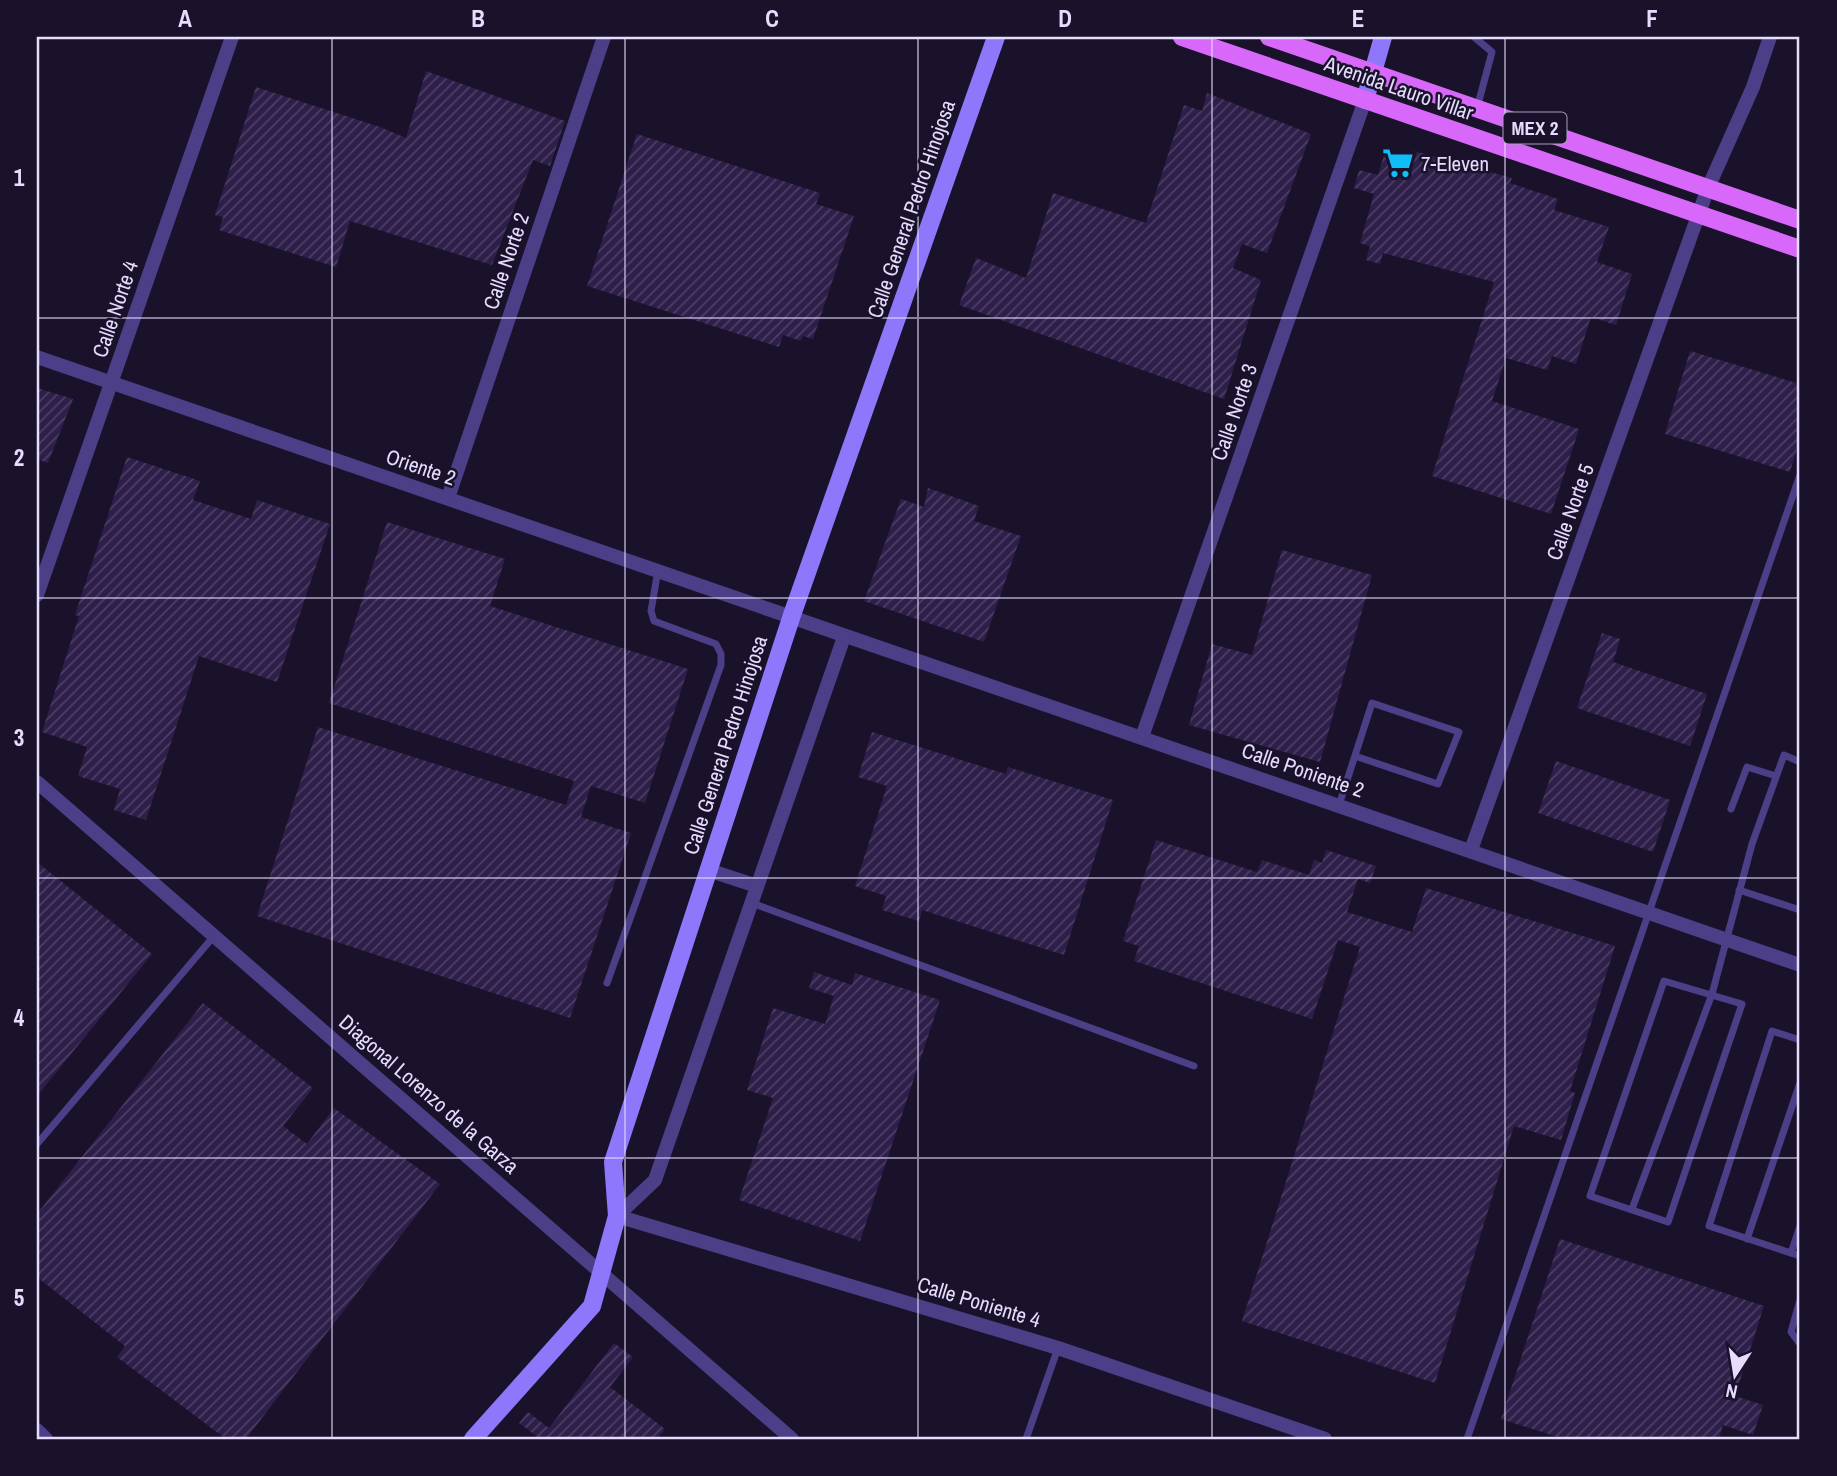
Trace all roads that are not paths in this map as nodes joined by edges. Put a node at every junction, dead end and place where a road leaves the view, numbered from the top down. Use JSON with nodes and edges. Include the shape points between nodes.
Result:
{"nodes":[{"id":1,"x":233,"y":37,"type":"edge"},
{"id":2,"x":604,"y":37,"type":"edge"},
{"id":3,"x":996,"y":37,"type":"edge"},
{"id":4,"x":1182,"y":37,"type":"edge"},
{"id":5,"x":1269,"y":37,"type":"edge"},
{"id":6,"x":1383,"y":37,"type":"edge"},
{"id":7,"x":1474,"y":37,"type":"edge"},
{"id":8,"x":1770,"y":37,"type":"edge"},
{"id":9,"x":1372,"y":72,"type":"junction"},
{"id":10,"x":1365,"y":100,"type":"junction"},
{"id":11,"x":1477,"y":108,"type":"junction"},
{"id":12,"x":1708,"y":188,"type":"junction"},
{"id":13,"x":1699,"y":214,"type":"junction"},
{"id":14,"x":1800,"y":220,"type":"edge"},
{"id":15,"x":1800,"y":249,"type":"edge"},
{"id":16,"x":37,"y":357,"type":"edge"},
{"id":17,"x":111,"y":383,"type":"junction"},
{"id":18,"x":1800,"y":475,"type":"edge"},
{"id":19,"x":448,"y":498,"type":"junction"},
{"id":20,"x":658,"y":570,"type":"junction"},
{"id":21,"x":37,"y":595,"type":"edge"},
{"id":22,"x":792,"y":615,"type":"junction"},
{"id":23,"x":844,"y":637,"type":"junction"},
{"id":24,"x":1142,"y":737,"type":"junction"},
{"id":25,"x":1355,"y":756,"type":"junction"},
{"id":26,"x":1800,"y":762,"type":"edge"},
{"id":27,"x":1776,"y":776,"type":"junction"},
{"id":28,"x":37,"y":782,"type":"edge"},
{"id":29,"x":1339,"y":805,"type":"junction"},
{"id":30,"x":1731,"y":809,"type":"dead end"},
{"id":31,"x":1471,"y":850,"type":"junction"},
{"id":32,"x":708,"y":870,"type":"junction"},
{"id":33,"x":757,"y":886,"type":"junction"},
{"id":34,"x":1739,"y":890,"type":"junction"},
{"id":35,"x":751,"y":903,"type":"junction"},
{"id":36,"x":1800,"y":910,"type":"edge"},
{"id":37,"x":1651,"y":912,"type":"junction"},
{"id":38,"x":214,"y":936,"type":"junction"},
{"id":39,"x":1725,"y":940,"type":"junction"},
{"id":40,"x":1800,"y":965,"type":"edge"},
{"id":41,"x":607,"y":983,"type":"dead end"},
{"id":42,"x":1712,"y":994,"type":"junction"},
{"id":43,"x":1800,"y":1040,"type":"edge"},
{"id":44,"x":1195,"y":1066,"type":"dead end"},
{"id":45,"x":1800,"y":1083,"type":"edge"},
{"id":46,"x":37,"y":1144,"type":"edge"},
{"id":47,"x":1632,"y":1209,"type":"junction"},
{"id":48,"x":617,"y":1216,"type":"junction"},
{"id":49,"x":1800,"y":1226,"type":"edge"},
{"id":50,"x":1747,"y":1238,"type":"junction"},
{"id":51,"x":1791,"y":1253,"type":"junction"},
{"id":52,"x":1800,"y":1256,"type":"edge"},
{"id":53,"x":604,"y":1273,"type":"junction"},
{"id":54,"x":1800,"y":1300,"type":"edge"},
{"id":55,"x":1800,"y":1344,"type":"edge"},
{"id":56,"x":1058,"y":1348,"type":"junction"},
{"id":57,"x":473,"y":1439,"type":"edge"},
{"id":58,"x":792,"y":1439,"type":"edge"},
{"id":59,"x":1026,"y":1439,"type":"edge"},
{"id":60,"x":1325,"y":1439,"type":"edge"},
{"id":61,"x":1466,"y":1439,"type":"edge"}],
"edges":[{"from":1,"to":17,"type":"street","name":"Calle Norte 4"},
{"from":2,"to":19,"type":"street","name":"Calle Norte 2"},
{"from":3,"to":22,"type":"street","name":"Calle General Pedro Hinojosa"},
{"from":4,"to":10,"type":"main road","name":"Avenida Lauro Villar","number":"MEX 2"},
{"from":5,"to":9,"type":"main road","name":"Avenida Lauro Villar","number":"MEX 2"},
{"from":6,"to":9,"type":"street"},
{"from":7,"to":11,"type":"lane","via":[[1492,52]]},
{"from":8,"to":12,"type":"street","name":"Calle Norte 5"},
{"from":9,"to":10,"type":"street"},
{"from":9,"to":11,"type":"main road","name":"Avenida Lauro Villar","number":"MEX 2"},
{"from":10,"to":13,"type":"main road","name":"Avenida Lauro Villar","number":"MEX 2"},
{"from":10,"to":24,"type":"street","name":"Calle Norte 3"},
{"from":11,"to":12,"type":"main road","name":"Avenida Lauro Villar","number":"MEX 2"},
{"from":12,"to":13,"type":"street","name":"Calle Norte 5"},
{"from":12,"to":14,"type":"main road","name":"Avenida Lauro Villar","number":"MEX 2"},
{"from":13,"to":15,"type":"main road","name":"Avenida Lauro Villar","number":"MEX 2"},
{"from":13,"to":31,"type":"street","name":"Calle Norte 5"},
{"from":16,"to":17,"type":"street","name":"Oriente 2"},
{"from":17,"to":19,"type":"street","name":"Oriente 2"},
{"from":17,"to":21,"type":"street","name":"Calle Norte 4"},
{"from":18,"to":37,"type":"lane"},
{"from":19,"to":20,"type":"street","name":"Oriente 2"},
{"from":20,"to":22,"type":"street","name":"Oriente 2"},
{"from":20,"to":41,"type":"lane","via":[[651,611],[654,621],[716,644],[720,665]]},
{"from":22,"to":23,"type":"street","name":"Calle Poniente 2"},
{"from":22,"to":32,"type":"street","name":"Calle General Pedro Hinojosa"},
{"from":23,"to":24,"type":"street","name":"Calle Poniente 2"},
{"from":23,"to":33,"type":"street"},
{"from":24,"to":29,"type":"street","name":"Calle Poniente 2"},
{"from":25,"to":25,"type":"lane","via":[[1372,703],[1459,732],[1438,784]]},
{"from":25,"to":29,"type":"lane"},
{"from":26,"to":27,"type":"lane","via":[[1784,755]]},
{"from":27,"to":30,"type":"lane","via":[[1747,766]]},
{"from":27,"to":34,"type":"lane"},
{"from":28,"to":38,"type":"street","name":"Diagonal Lorenzo de la Garza"},
{"from":29,"to":31,"type":"street","name":"Calle Poniente 2"},
{"from":31,"to":37,"type":"street","name":"Calle Poniente 2"},
{"from":32,"to":33,"type":"street"},
{"from":32,"to":48,"type":"street","name":"Calle General Pedro Hinojosa","via":[[613,1162]]},
{"from":33,"to":35,"type":"street"},
{"from":34,"to":36,"type":"lane"},
{"from":34,"to":39,"type":"lane"},
{"from":35,"to":44,"type":"lane"},
{"from":35,"to":48,"type":"street","via":[[655,1180]]},
{"from":37,"to":39,"type":"street","name":"Calle Poniente 2"},
{"from":37,"to":61,"type":"lane"},
{"from":38,"to":46,"type":"lane"},
{"from":38,"to":53,"type":"street","name":"Diagonal Lorenzo de la Garza"},
{"from":39,"to":40,"type":"street","name":"Calle Poniente 2"},
{"from":39,"to":42,"type":"lane"},
{"from":42,"to":47,"type":"lane"},
{"from":42,"to":47,"type":"lane","via":[[1742,1004],[1668,1222]]},
{"from":42,"to":47,"type":"lane","via":[[1664,981],[1590,1196]]},
{"from":43,"to":50,"type":"lane","via":[[1772,1031],[1709,1226]]},
{"from":45,"to":50,"type":"lane"},
{"from":48,"to":53,"type":"street","name":"Calle General Pedro Hinojosa"},
{"from":48,"to":56,"type":"street","name":"Calle Poniente 4"},
{"from":49,"to":51,"type":"lane"},
{"from":50,"to":51,"type":"lane"},
{"from":51,"to":52,"type":"lane"},
{"from":53,"to":57,"type":"street","name":"Calle General Pedro Hinojosa","via":[[592,1306]]},
{"from":53,"to":58,"type":"street","name":"Diagonal Lorenzo de la Garza"},
{"from":54,"to":55,"type":"lane","via":[[1791,1332]]},
{"from":56,"to":59,"type":"lane"},
{"from":56,"to":60,"type":"street","name":"Calle Poniente 4"}]}
